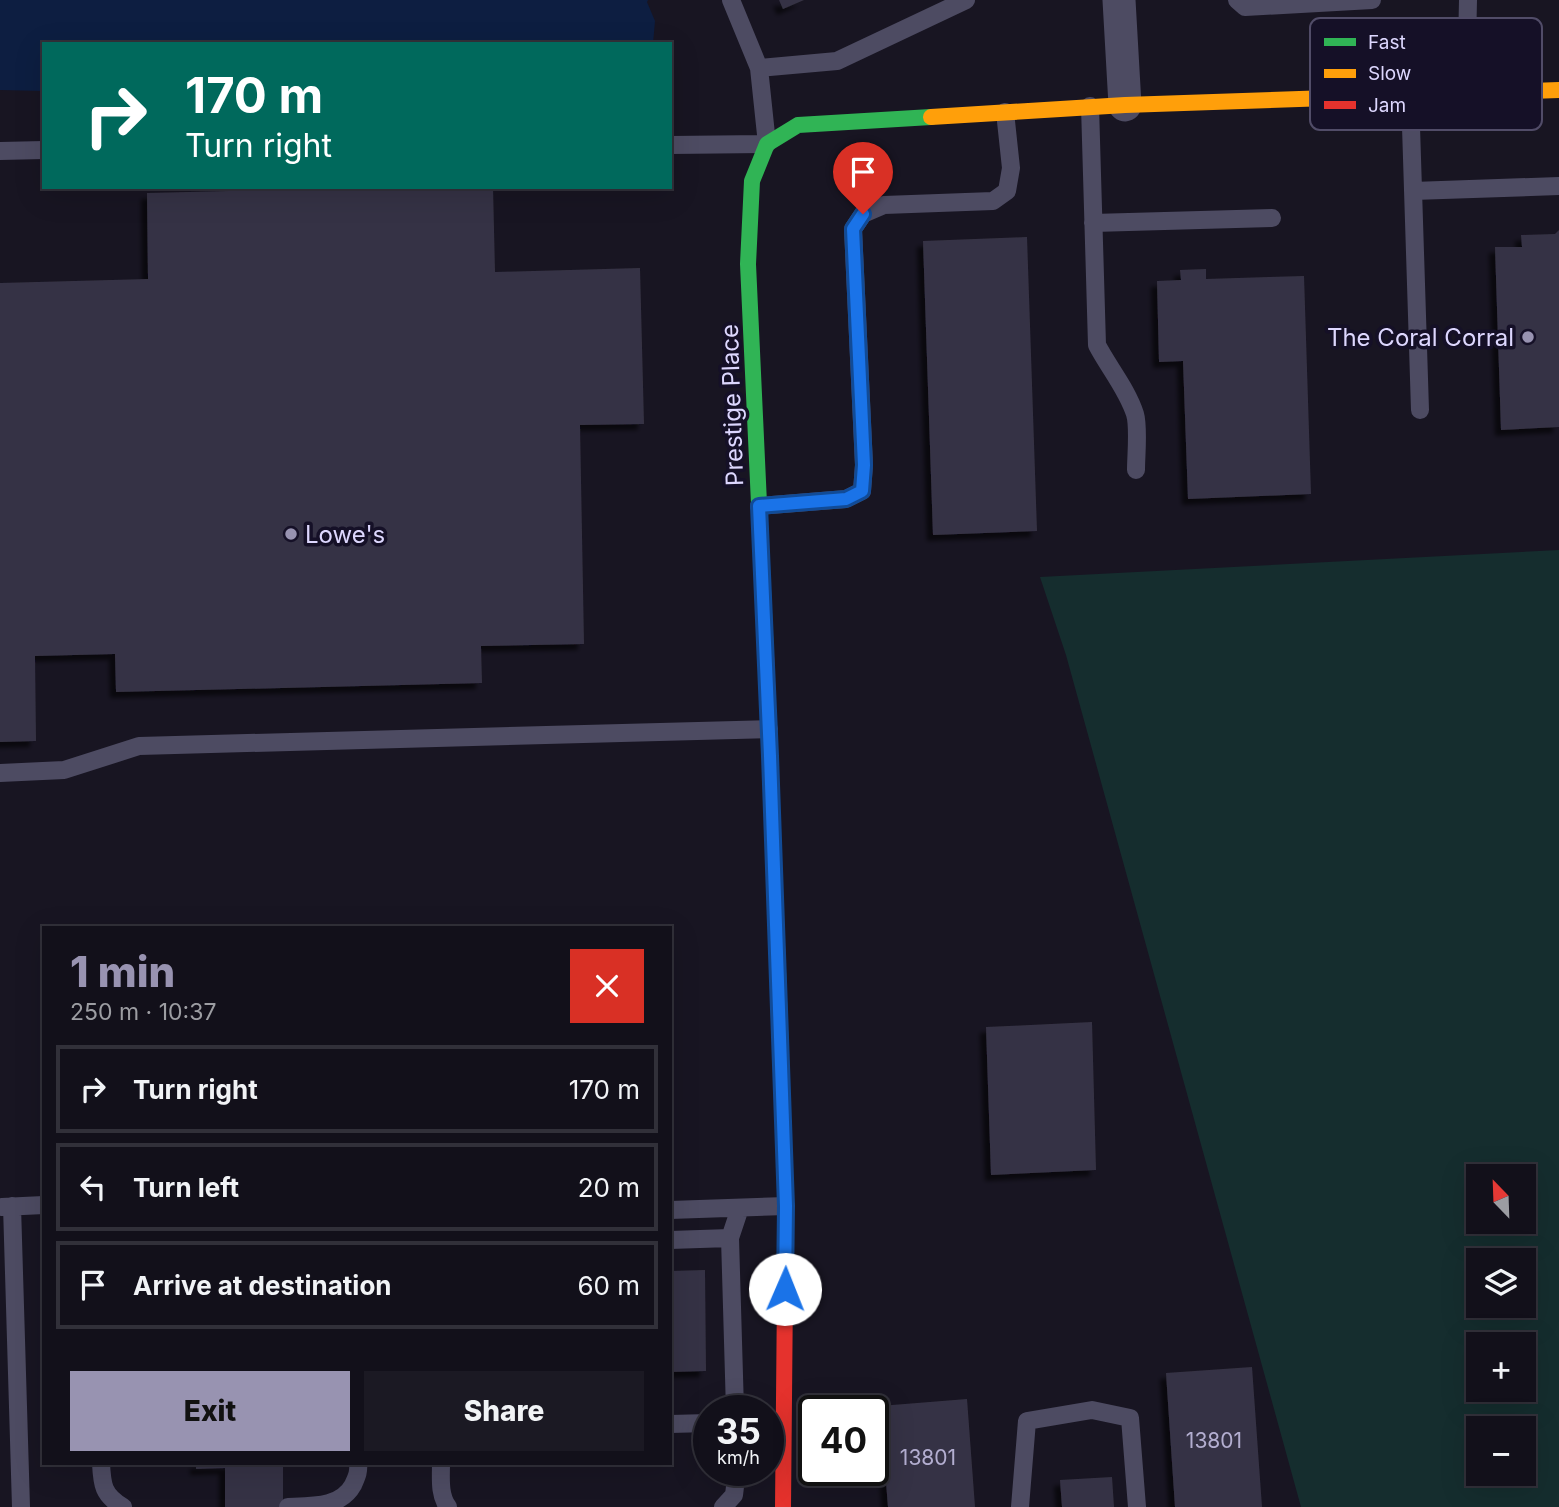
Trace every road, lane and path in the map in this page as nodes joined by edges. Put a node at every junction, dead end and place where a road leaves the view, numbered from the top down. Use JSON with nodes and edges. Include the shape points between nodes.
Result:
{"nodes":[{"id":1,"x":731,"y":0,"type":"edge"},
{"id":2,"x":966,"y":0,"type":"edge"},
{"id":3,"x":1119,"y":0,"type":"edge"},
{"id":4,"x":1237,"y":0,"type":"edge"},
{"id":5,"x":1372,"y":0,"type":"edge"},
{"id":6,"x":1468,"y":0,"type":"edge"},
{"id":7,"x":1468,"y":18,"type":"edge"},
{"id":8,"x":759,"y":68,"type":"junction"},
{"id":9,"x":1310,"y":99,"type":"edge"},
{"id":10,"x":1125,"y":105,"type":"junction"},
{"id":11,"x":1090,"y":106,"type":"junction"},
{"id":12,"x":1005,"y":112,"type":"junction"},
{"id":13,"x":1411,"y":130,"type":"edge"},
{"id":14,"x":767,"y":144,"type":"junction"},
{"id":15,"x":672,"y":145,"type":"edge"},
{"id":16,"x":42,"y":150,"type":"edge"},
{"id":17,"x":0,"y":151,"type":"edge"},
{"id":18,"x":1559,"y":186,"type":"edge"},
{"id":19,"x":1413,"y":191,"type":"junction"},
{"id":20,"x":1272,"y":218,"type":"dead end"},
{"id":21,"x":1093,"y":223,"type":"junction"},
{"id":22,"x":1420,"y":410,"type":"dead end"},
{"id":23,"x":1136,"y":470,"type":"dead end"},
{"id":24,"x":759,"y":506,"type":"junction"},
{"id":25,"x":769,"y":729,"type":"junction"},
{"id":26,"x":0,"y":773,"type":"edge"},
{"id":27,"x":42,"y":1205,"type":"edge"},
{"id":28,"x":6,"y":1206,"type":"edge"},
{"id":29,"x":786,"y":1206,"type":"junction"},
{"id":30,"x":740,"y":1208,"type":"junction"},
{"id":31,"x":672,"y":1210,"type":"edge"},
{"id":32,"x":730,"y":1238,"type":"junction"},
{"id":33,"x":672,"y":1240,"type":"edge"},
{"id":34,"x":735,"y":1395,"type":"edge"},
{"id":35,"x":693,"y":1423,"type":"edge"},
{"id":36,"x":672,"y":1424,"type":"edge"},
{"id":37,"x":101,"y":1465,"type":"edge"},
{"id":38,"x":358,"y":1465,"type":"edge"},
{"id":39,"x":441,"y":1465,"type":"edge"},
{"id":40,"x":735,"y":1486,"type":"edge"},
{"id":41,"x":22,"y":1507,"type":"edge"},
{"id":42,"x":123,"y":1507,"type":"edge"},
{"id":43,"x":288,"y":1507,"type":"edge"},
{"id":44,"x":448,"y":1507,"type":"edge"},
{"id":45,"x":723,"y":1507,"type":"edge"},
{"id":46,"x":783,"y":1507,"type":"edge"},
{"id":47,"x":1020,"y":1507,"type":"edge"},
{"id":48,"x":1137,"y":1507,"type":"edge"}],
"edges":[{"from":1,"to":8,"type":"lane"},
{"from":2,"to":8,"type":"lane","via":[[837,61]]},
{"from":3,"to":10,"type":"street"},
{"from":4,"to":5,"type":"lane","via":[[1245,7]]},
{"from":6,"to":7,"type":"lane"},
{"from":8,"to":14,"type":"lane"},
{"from":9,"to":10,"type":"street"},
{"from":10,"to":11,"type":"street"},
{"from":11,"to":12,"type":"street"},
{"from":11,"to":21,"type":"lane"},
{"from":12,"to":14,"type":"street","via":[[798,125]]},
{"from":12,"to":24,"type":"lane","via":[[1011,168],[1007,191],[993,201],[884,205],[863,214],[853,229],[862,491],[846,499]]},
{"from":13,"to":19,"type":"lane"},
{"from":14,"to":15,"type":"lane"},
{"from":14,"to":24,"type":"street","name":"Prestige Place","via":[[752,181],[748,264]]},
{"from":16,"to":17,"type":"lane"},
{"from":18,"to":19,"type":"lane"},
{"from":19,"to":22,"type":"lane"},
{"from":20,"to":21,"type":"lane"},
{"from":21,"to":23,"type":"lane","via":[[1097,345],[1136,416]]},
{"from":24,"to":25,"type":"street","name":"Prestige Place"},
{"from":25,"to":26,"type":"lane","via":[[139,746],[64,770]]},
{"from":25,"to":29,"type":"street","name":"Prestige Place"},
{"from":27,"to":28,"type":"lane"},
{"from":28,"to":41,"type":"lane"},
{"from":29,"to":30,"type":"lane"},
{"from":29,"to":46,"type":"street","name":"Prestige Place"},
{"from":30,"to":31,"type":"lane"},
{"from":30,"to":32,"type":"lane"},
{"from":32,"to":33,"type":"lane"},
{"from":32,"to":34,"type":"lane"},
{"from":35,"to":36,"type":"lane"},
{"from":37,"to":42,"type":"lane","via":[[110,1499]]},
{"from":38,"to":43,"type":"lane","via":[[349,1494],[332,1505]]},
{"from":39,"to":44,"type":"lane"},
{"from":40,"to":45,"type":"lane","via":[[734,1495]]},
{"from":47,"to":48,"type":"lane","via":[[1027,1421],[1092,1410],[1130,1418]]}]}
